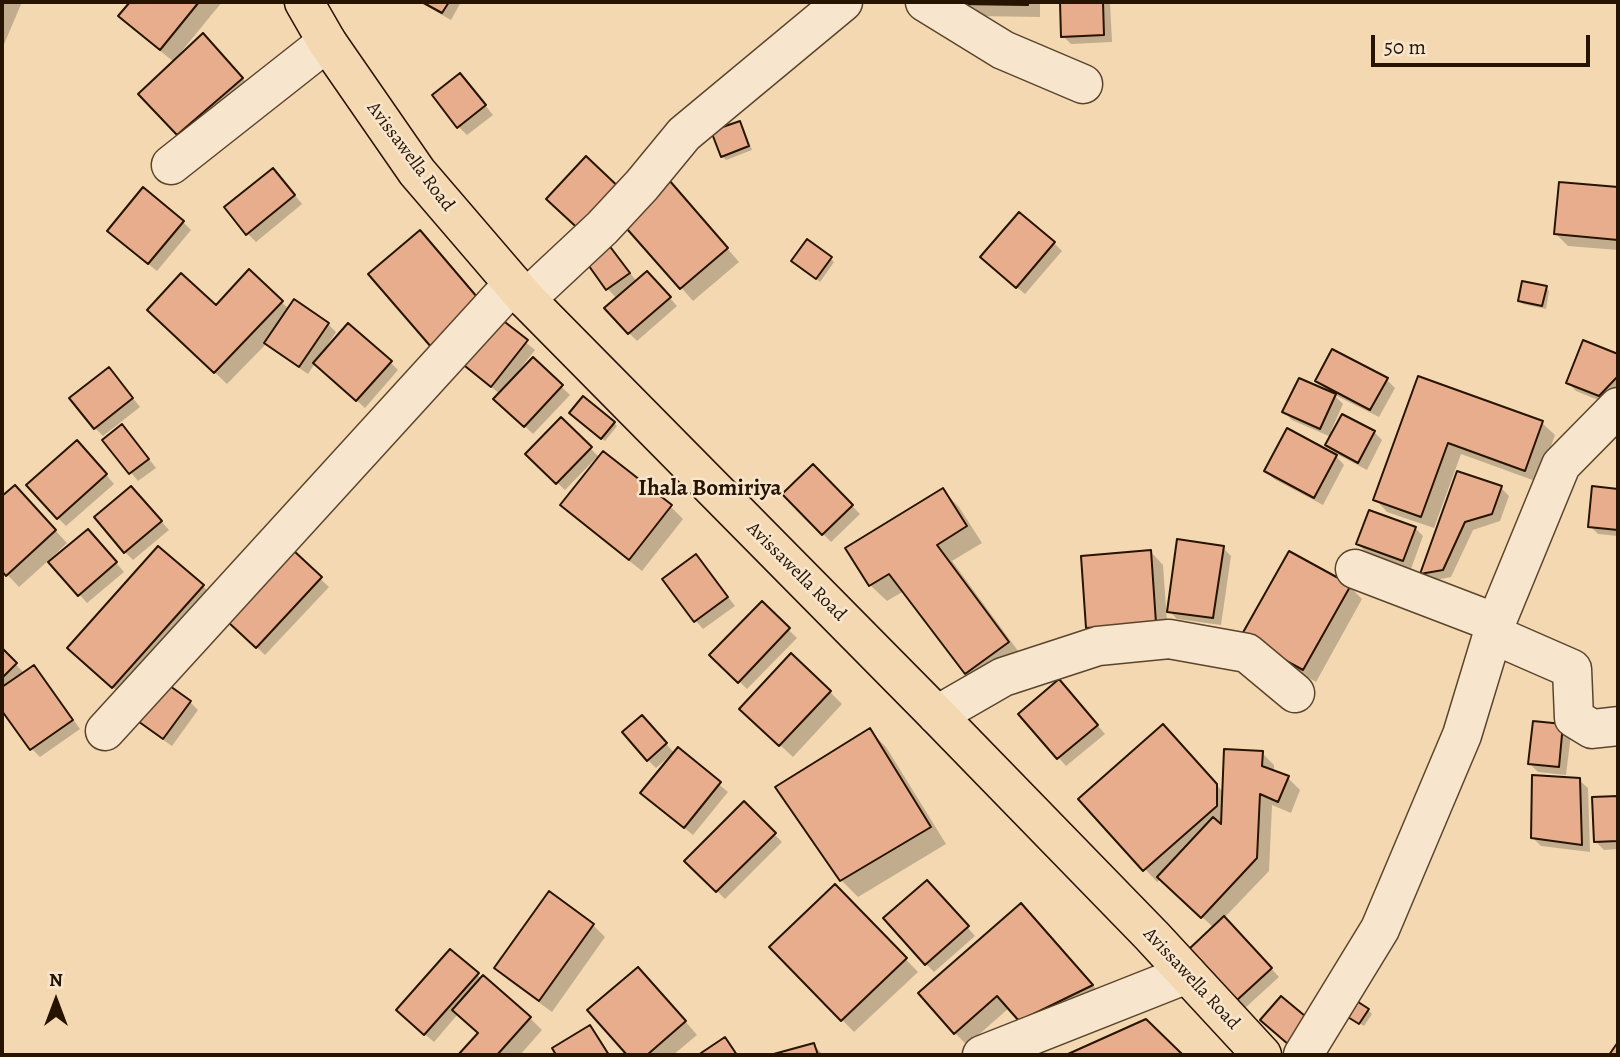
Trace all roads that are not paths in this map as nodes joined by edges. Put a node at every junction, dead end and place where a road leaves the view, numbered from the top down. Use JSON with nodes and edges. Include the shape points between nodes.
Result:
{"nodes":[{"id":1,"x":304,"y":2,"type":"edge"},
{"id":2,"x":843,"y":2,"type":"edge"},
{"id":3,"x":925,"y":2,"type":"edge"},
{"id":4,"x":327,"y":42,"type":"junction"},
{"id":5,"x":1083,"y":84,"type":"dead end"},
{"id":6,"x":171,"y":164,"type":"dead end"},
{"id":7,"x":519,"y":291,"type":"junction"},
{"id":8,"x":1618,"y":407,"type":"edge"},
{"id":9,"x":1355,"y":569,"type":"dead end"},
{"id":10,"x":1494,"y":628,"type":"junction"},
{"id":11,"x":1295,"y":693,"type":"dead end"},
{"id":12,"x":937,"y":715,"type":"junction"},
{"id":13,"x":1618,"y":726,"type":"edge"},
{"id":14,"x":105,"y":731,"type":"dead end"},
{"id":15,"x":1187,"y":974,"type":"junction"},
{"id":16,"x":982,"y":1055,"type":"edge"},
{"id":17,"x":1262,"y":1055,"type":"edge"},
{"id":18,"x":1303,"y":1055,"type":"edge"}],
"edges":[{"from":1,"to":4,"type":"main road","name":"Avissawella Road"},
{"from":2,"to":7,"type":"street","via":[[684,134],[602,228]]},
{"from":3,"to":5,"type":"street","via":[[1003,50]]},
{"from":4,"to":6,"type":"street"},
{"from":4,"to":7,"type":"main road","name":"Avissawella Road","via":[[417,172]]},
{"from":7,"to":12,"type":"main road","name":"Avissawella Road"},
{"from":7,"to":14,"type":"street"},
{"from":8,"to":10,"type":"street","via":[[1561,465]]},
{"from":9,"to":10,"type":"street"},
{"from":10,"to":13,"type":"street","via":[[1572,669],[1574,718],[1592,729]]},
{"from":10,"to":18,"type":"street","via":[[1462,735],[1380,929]]},
{"from":11,"to":12,"type":"street","via":[[1247,653],[1169,639],[1098,646],[1003,677]]},
{"from":12,"to":15,"type":"main road","name":"Avissawella Road"},
{"from":15,"to":16,"type":"street"},
{"from":15,"to":17,"type":"main road","name":"Avissawella Road"}]}
